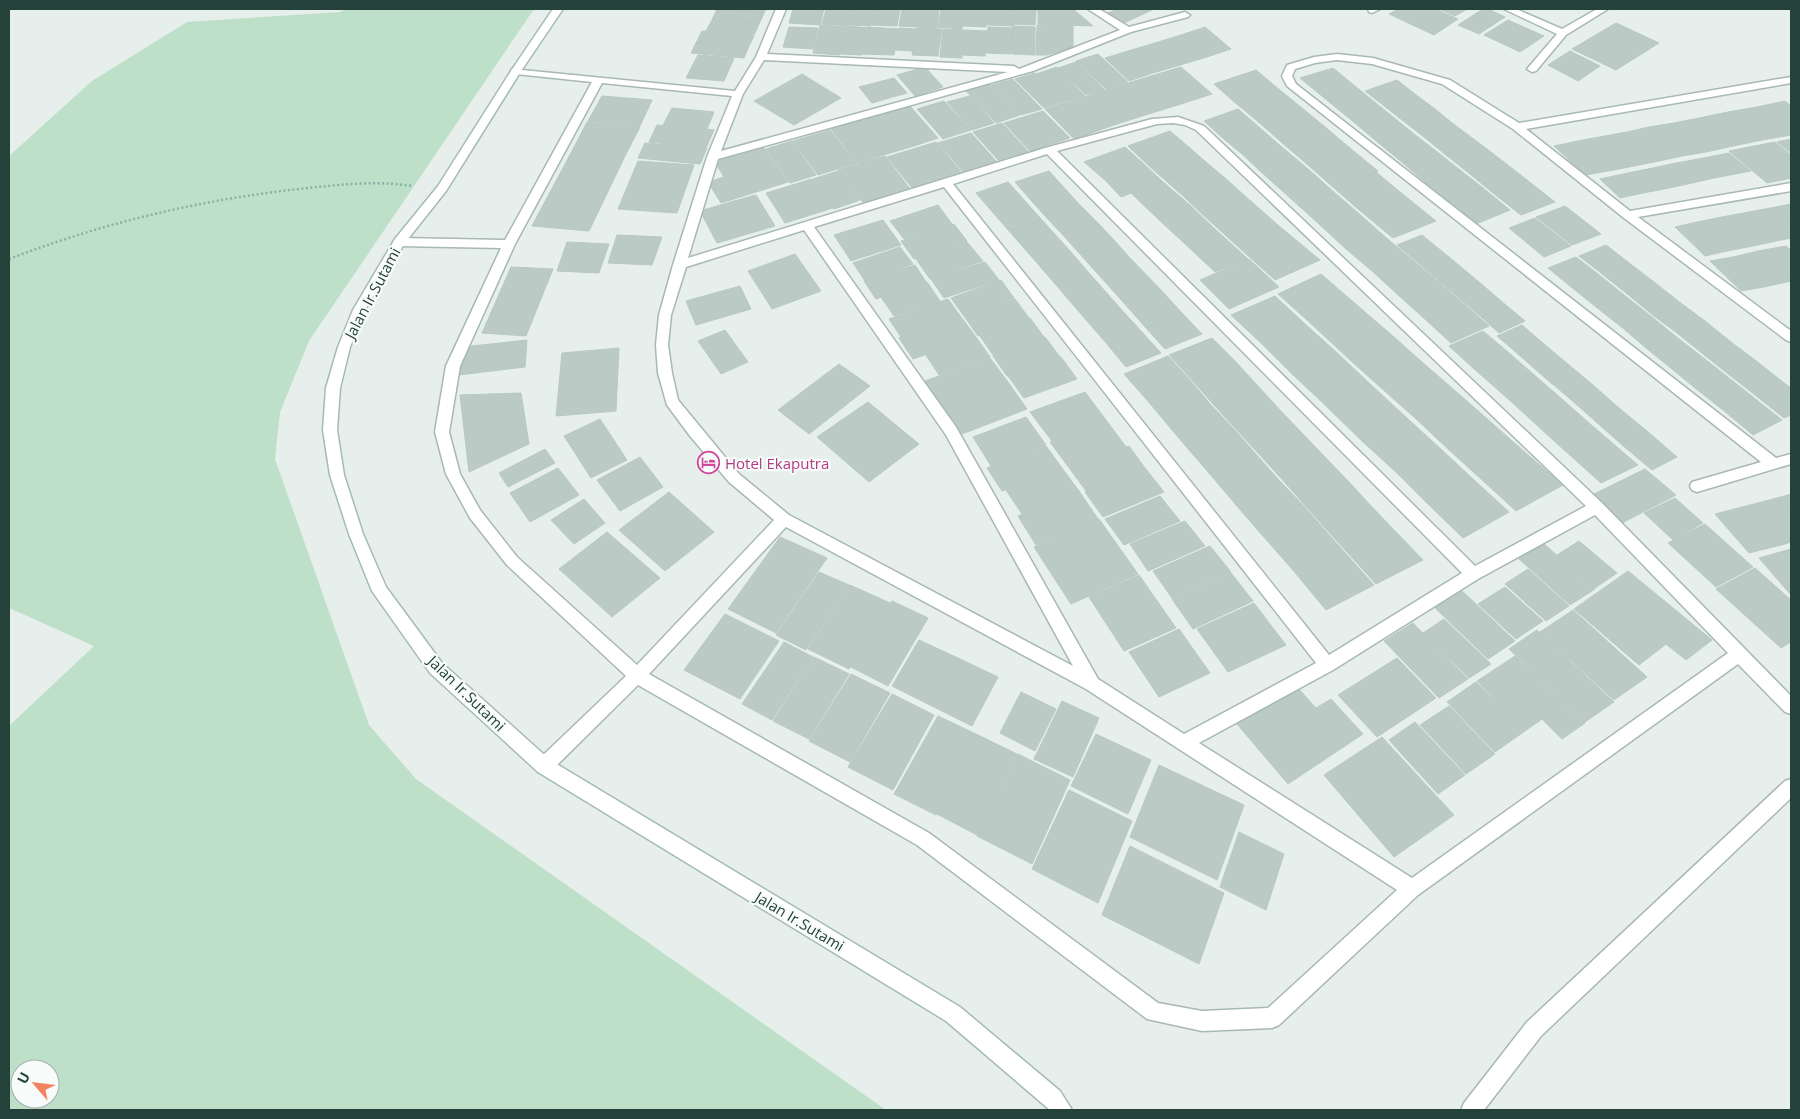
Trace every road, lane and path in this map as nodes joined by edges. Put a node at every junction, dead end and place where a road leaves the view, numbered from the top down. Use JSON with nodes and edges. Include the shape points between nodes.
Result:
{"nodes":[{"id":1,"x":558,"y":9,"type":"edge"},
{"id":2,"x":781,"y":9,"type":"edge"},
{"id":3,"x":1093,"y":9,"type":"edge"},
{"id":4,"x":1509,"y":9,"type":"edge"},
{"id":5,"x":1603,"y":9,"type":"edge"},
{"id":6,"x":1185,"y":16,"type":"dead end"},
{"id":7,"x":1128,"y":30,"type":"junction"},
{"id":8,"x":1563,"y":33,"type":"junction"},
{"id":9,"x":761,"y":57,"type":"junction"},
{"id":10,"x":1029,"y":69,"type":"junction"},
{"id":11,"x":1532,"y":69,"type":"dead end"},
{"id":12,"x":516,"y":71,"type":"junction"},
{"id":13,"x":1791,"y":80,"type":"edge"},
{"id":14,"x":598,"y":81,"type":"junction"},
{"id":15,"x":738,"y":94,"type":"junction"},
{"id":16,"x":1518,"y":127,"type":"junction"},
{"id":17,"x":1049,"y":150,"type":"junction"},
{"id":18,"x":713,"y":157,"type":"junction"},
{"id":19,"x":946,"y":182,"type":"junction"},
{"id":20,"x":1791,"y":187,"type":"edge"},
{"id":21,"x":442,"y":188,"type":"junction"},
{"id":22,"x":1628,"y":215,"type":"junction"},
{"id":23,"x":806,"y":226,"type":"junction"},
{"id":24,"x":399,"y":242,"type":"junction"},
{"id":25,"x":509,"y":244,"type":"junction"},
{"id":26,"x":9,"y":259,"type":"edge"},
{"id":27,"x":679,"y":265,"type":"junction"},
{"id":28,"x":1791,"y":320,"type":"edge"},
{"id":29,"x":1773,"y":323,"type":"junction"},
{"id":30,"x":1791,"y":336,"type":"edge"},
{"id":31,"x":1791,"y":459,"type":"edge"},
{"id":32,"x":1774,"y":464,"type":"junction"},
{"id":33,"x":1697,"y":486,"type":"dead end"},
{"id":34,"x":1598,"y":507,"type":"junction"},
{"id":35,"x":784,"y":519,"type":"junction"},
{"id":36,"x":1473,"y":574,"type":"junction"},
{"id":37,"x":1739,"y":654,"type":"junction"},
{"id":38,"x":1327,"y":665,"type":"junction"},
{"id":39,"x":637,"y":676,"type":"junction"},
{"id":40,"x":1092,"y":684,"type":"junction"},
{"id":41,"x":1791,"y":708,"type":"edge"},
{"id":42,"x":1185,"y":742,"type":"junction"},
{"id":43,"x":544,"y":766,"type":"junction"},
{"id":44,"x":1791,"y":787,"type":"edge"},
{"id":45,"x":1412,"y":889,"type":"junction"},
{"id":46,"x":1062,"y":1110,"type":"edge"},
{"id":47,"x":1471,"y":1110,"type":"edge"}],
"edges":[{"from":1,"to":12,"type":"street","name":"Jalan Ir.Sutami"},
{"from":2,"to":9,"type":"street"},
{"from":3,"to":7,"type":"street"},
{"from":4,"to":8,"type":"street"},
{"from":5,"to":8,"type":"street"},
{"from":6,"to":7,"type":"street"},
{"from":7,"to":10,"type":"street"},
{"from":8,"to":11,"type":"street"},
{"from":9,"to":10,"type":"street"},
{"from":9,"to":15,"type":"street"},
{"from":10,"to":18,"type":"street"},
{"from":12,"to":14,"type":"street"},
{"from":12,"to":21,"type":"street","name":"Jalan Ir.Sutami"},
{"from":13,"to":16,"type":"street"},
{"from":14,"to":15,"type":"street"},
{"from":14,"to":25,"type":"street"},
{"from":15,"to":18,"type":"street"},
{"from":16,"to":22,"type":"street"},
{"from":16,"to":32,"type":"street","via":[[1446,82],[1373,62],[1337,57],[1314,60],[1291,67],[1288,71],[1292,86]]},
{"from":17,"to":19,"type":"street"},
{"from":17,"to":34,"type":"street","via":[[1156,121],[1182,120],[1200,128]]},
{"from":17,"to":36,"type":"street"},
{"from":18,"to":27,"type":"street"},
{"from":19,"to":23,"type":"street"},
{"from":19,"to":38,"type":"street"},
{"from":20,"to":22,"type":"street"},
{"from":21,"to":24,"type":"street","name":"Jalan Ir.Sutami"},
{"from":21,"to":26,"type":"path","via":[[374,182],[254,193],[107,226],[48,243]]},
{"from":22,"to":29,"type":"street"},
{"from":23,"to":27,"type":"street"},
{"from":23,"to":40,"type":"street","via":[[951,431]]},
{"from":24,"to":25,"type":"street"},
{"from":24,"to":43,"type":"street","name":"Jalan Ir.Sutami","via":[[359,310],[333,388],[330,430],[337,475],[356,534],[380,590],[436,668]]},
{"from":25,"to":39,"type":"street","via":[[454,366],[442,432],[453,474],[475,514],[512,561]]},
{"from":27,"to":35,"type":"street","via":[[665,315],[662,346],[672,400],[694,432],[734,478]]},
{"from":28,"to":29,"type":"street"},
{"from":29,"to":30,"type":"street"},
{"from":31,"to":32,"type":"street"},
{"from":32,"to":33,"type":"street"},
{"from":34,"to":36,"type":"street"},
{"from":34,"to":37,"type":"street"},
{"from":35,"to":39,"type":"street"},
{"from":35,"to":40,"type":"street"},
{"from":36,"to":38,"type":"street"},
{"from":37,"to":41,"type":"street"},
{"from":37,"to":45,"type":"street"},
{"from":38,"to":42,"type":"street"},
{"from":39,"to":43,"type":"street"},
{"from":39,"to":45,"type":"street","via":[[922,839],[1154,1012],[1202,1020],[1272,1018]]},
{"from":40,"to":42,"type":"street"},
{"from":42,"to":45,"type":"street"},
{"from":43,"to":46,"type":"street","name":"Jalan Ir.Sutami","via":[[953,1014],[1053,1098]]},
{"from":44,"to":47,"type":"street","via":[[1534,1029]]}]}
